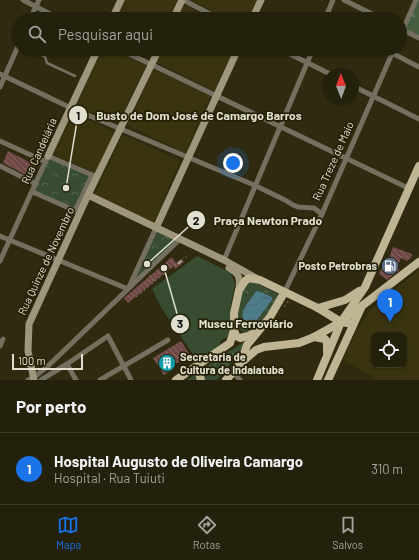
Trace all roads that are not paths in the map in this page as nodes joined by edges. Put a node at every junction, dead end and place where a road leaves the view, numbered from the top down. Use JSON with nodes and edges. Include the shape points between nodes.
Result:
{"nodes":[{"id":1,"x":23,"y":0,"type":"edge"},
{"id":2,"x":39,"y":0,"type":"edge"},
{"id":3,"x":120,"y":0,"type":"edge"},
{"id":4,"x":183,"y":0,"type":"edge"},
{"id":5,"x":261,"y":0,"type":"edge"},
{"id":6,"x":333,"y":0,"type":"edge"},
{"id":7,"x":344,"y":0,"type":"edge"},
{"id":8,"x":416,"y":0,"type":"edge"},
{"id":9,"x":36,"y":6,"type":"junction"},
{"id":10,"x":33,"y":12,"type":"edge"},
{"id":11,"x":47,"y":12,"type":"edge"},
{"id":12,"x":115,"y":12,"type":"edge"},
{"id":13,"x":177,"y":12,"type":"edge"},
{"id":14,"x":206,"y":12,"type":"edge"},
{"id":15,"x":255,"y":12,"type":"edge"},
{"id":16,"x":328,"y":12,"type":"edge"},
{"id":17,"x":368,"y":12,"type":"edge"},
{"id":18,"x":407,"y":17,"type":"edge"},
{"id":19,"x":407,"y":32,"type":"edge"},
{"id":20,"x":419,"y":38,"type":"edge"},
{"id":21,"x":12,"y":56,"type":"edge"},
{"id":22,"x":43,"y":56,"type":"edge"},
{"id":23,"x":95,"y":56,"type":"edge"},
{"id":24,"x":134,"y":56,"type":"edge"},
{"id":25,"x":155,"y":56,"type":"edge"},
{"id":26,"x":235,"y":56,"type":"edge"},
{"id":27,"x":294,"y":56,"type":"edge"},
{"id":28,"x":310,"y":56,"type":"edge"},
{"id":29,"x":391,"y":56,"type":"edge"},
{"id":30,"x":402,"y":56,"type":"edge"},
{"id":31,"x":307,"y":63,"type":"junction"},
{"id":32,"x":151,"y":64,"type":"junction"},
{"id":33,"x":419,"y":66,"type":"edge"},
{"id":34,"x":323,"y":71,"type":"edge"},
{"id":35,"x":2,"y":75,"type":"edge"},
{"id":36,"x":75,"y":76,"type":"dead end"},
{"id":37,"x":0,"y":87,"type":"edge"},
{"id":38,"x":359,"y":89,"type":"edge"},
{"id":39,"x":216,"y":95,"type":"junction"},
{"id":40,"x":374,"y":96,"type":"junction"},
{"id":41,"x":70,"y":108,"type":"junction"},
{"id":42,"x":419,"y":119,"type":"edge"},
{"id":43,"x":280,"y":126,"type":"junction"},
{"id":44,"x":120,"y":129,"type":"junction"},
{"id":45,"x":0,"y":141,"type":"edge"},
{"id":46,"x":188,"y":158,"type":"junction"},
{"id":47,"x":346,"y":158,"type":"junction"},
{"id":48,"x":47,"y":159,"type":"junction"},
{"id":49,"x":0,"y":166,"type":"edge"},
{"id":50,"x":419,"y":166,"type":"edge"},
{"id":51,"x":94,"y":176,"type":"junction"},
{"id":52,"x":36,"y":184,"type":"junction"},
{"id":53,"x":254,"y":185,"type":"junction"},
{"id":54,"x":408,"y":188,"type":"junction"},
{"id":55,"x":33,"y":192,"type":"junction"},
{"id":56,"x":88,"y":195,"type":"junction"},
{"id":57,"x":77,"y":212,"type":"junction"},
{"id":58,"x":322,"y":214,"type":"junction"},
{"id":59,"x":156,"y":228,"type":"junction"},
{"id":60,"x":0,"y":236,"type":"edge"},
{"id":61,"x":180,"y":239,"type":"junction"},
{"id":62,"x":10,"y":240,"type":"junction"},
{"id":63,"x":58,"y":260,"type":"junction"},
{"id":64,"x":224,"y":260,"type":"junction"},
{"id":65,"x":0,"y":261,"type":"edge"},
{"id":66,"x":419,"y":262,"type":"edge"},
{"id":67,"x":260,"y":280,"type":"junction"},
{"id":68,"x":365,"y":287,"type":"junction"},
{"id":69,"x":128,"y":289,"type":"junction"},
{"id":70,"x":239,"y":290,"type":"junction"},
{"id":71,"x":284,"y":293,"type":"junction"},
{"id":72,"x":362,"y":306,"type":"junction"},
{"id":73,"x":318,"y":308,"type":"junction"},
{"id":74,"x":341,"y":322,"type":"junction"},
{"id":75,"x":353,"y":324,"type":"junction"},
{"id":76,"x":234,"y":330,"type":"junction"},
{"id":77,"x":259,"y":330,"type":"junction"},
{"id":78,"x":314,"y":337,"type":"junction"},
{"id":79,"x":3,"y":339,"type":"dead end"},
{"id":80,"x":168,"y":340,"type":"dead end"},
{"id":81,"x":0,"y":346,"type":"edge"},
{"id":82,"x":327,"y":354,"type":"junction"},
{"id":83,"x":241,"y":362,"type":"junction"},
{"id":84,"x":67,"y":364,"type":"junction"},
{"id":85,"x":124,"y":366,"type":"junction"},
{"id":86,"x":197,"y":366,"type":"junction"},
{"id":87,"x":233,"y":372,"type":"junction"},
{"id":88,"x":32,"y":379,"type":"edge"},
{"id":89,"x":41,"y":380,"type":"edge"},
{"id":90,"x":76,"y":380,"type":"edge"},
{"id":91,"x":100,"y":380,"type":"edge"},
{"id":92,"x":131,"y":380,"type":"edge"},
{"id":93,"x":176,"y":380,"type":"edge"},
{"id":94,"x":201,"y":380,"type":"edge"},
{"id":95,"x":219,"y":380,"type":"edge"},
{"id":96,"x":226,"y":380,"type":"edge"},
{"id":97,"x":240,"y":380,"type":"edge"},
{"id":98,"x":317,"y":380,"type":"edge"},
{"id":99,"x":328,"y":380,"type":"edge"}],
"edges":[{"from":1,"to":9,"type":"street"},
{"from":2,"to":9,"type":"street"},
{"from":3,"to":12,"type":"street"},
{"from":4,"to":13,"type":"street"},
{"from":4,"to":14,"type":"street"},
{"from":5,"to":15,"type":"street"},
{"from":6,"to":16,"type":"street"},
{"from":7,"to":17,"type":"street"},
{"from":8,"to":18,"type":"street"},
{"from":9,"to":10,"type":"street"},
{"from":9,"to":11,"type":"street"},
{"from":19,"to":20,"type":"street"},
{"from":21,"to":35,"type":"street"},
{"from":22,"to":36,"type":"lane","via":[[47,63]]},
{"from":23,"to":41,"type":"street","name":"Rua Candelária"},
{"from":24,"to":32,"type":"street"},
{"from":25,"to":32,"type":"street","name":"Rua Quinze de Novembro"},
{"from":26,"to":39,"type":"street"},
{"from":27,"to":31,"type":"street"},
{"from":28,"to":31,"type":"street"},
{"from":29,"to":40,"type":"street","name":"Rua Treze de Maio"},
{"from":30,"to":33,"type":"street"},
{"from":31,"to":34,"type":"street"},
{"from":31,"to":43,"type":"street"},
{"from":32,"to":39,"type":"street"},
{"from":32,"to":44,"type":"street","name":"Rua Quinze de Novembro"},
{"from":35,"to":37,"type":"street"},
{"from":35,"to":41,"type":"street"},
{"from":38,"to":40,"type":"street"},
{"from":39,"to":43,"type":"street"},
{"from":39,"to":46,"type":"street"},
{"from":40,"to":42,"type":"street"},
{"from":40,"to":47,"type":"street","name":"Rua Treze de Maio"},
{"from":41,"to":44,"type":"street"},
{"from":41,"to":48,"type":"street","name":"Rua Candelária"},
{"from":43,"to":47,"type":"street"},
{"from":43,"to":53,"type":"street"},
{"from":44,"to":46,"type":"street"},
{"from":44,"to":51,"type":"street","name":"Rua Quinze de Novembro"},
{"from":45,"to":48,"type":"street"},
{"from":46,"to":53,"type":"street"},
{"from":46,"to":59,"type":"street"},
{"from":47,"to":54,"type":"street"},
{"from":47,"to":58,"type":"street","name":"Rua Treze de Maio"},
{"from":48,"to":51,"type":"street"},
{"from":48,"to":52,"type":"street","name":"Rua Candelária"},
{"from":49,"to":52,"type":"street"},
{"from":50,"to":54,"type":"main road"},
{"from":51,"to":56,"type":"street","name":"Rua Quinze de Novembro"},
{"from":51,"to":57,"type":"street"},
{"from":52,"to":55,"type":"street","name":"Rua Candelária"},
{"from":53,"to":58,"type":"street","via":[[293,205],[314,208]]},
{"from":53,"to":64,"type":"street"},
{"from":54,"to":68,"type":"main road"},
{"from":55,"to":57,"type":"street"},
{"from":55,"to":62,"type":"street","name":"Rua Candelária"},
{"from":56,"to":57,"type":"street","name":"Rua Quinze de Novembro"},
{"from":56,"to":59,"type":"street"},
{"from":57,"to":63,"type":"street","name":"Rua Quinze de Novembro"},
{"from":58,"to":71,"type":"street","name":"Rua Treze de Maio"},
{"from":59,"to":61,"type":"street"},
{"from":59,"to":69,"type":"street"},
{"from":60,"to":62,"type":"street"},
{"from":61,"to":64,"type":"street"},
{"from":61,"to":69,"type":"street"},
{"from":62,"to":63,"type":"street"},
{"from":62,"to":65,"type":"street","name":"Rua Candelária"},
{"from":63,"to":69,"type":"street"},
{"from":63,"to":88,"type":"street","name":"Rua Quinze de Novembro","via":[[29,324],[28,351]]},
{"from":64,"to":67,"type":"street"},
{"from":64,"to":70,"type":"street","via":[[225,265],[236,271],[240,279]]},
{"from":66,"to":72,"type":"main road"},
{"from":67,"to":70,"type":"main road","via":[[249,278]]},
{"from":67,"to":71,"type":"main road"},
{"from":68,"to":73,"type":"main road","via":[[345,300]]},
{"from":68,"to":74,"type":"main road"},
{"from":69,"to":88,"type":"street"},
{"from":70,"to":76,"type":"main road","via":[[234,313]]},
{"from":71,"to":73,"type":"main road"},
{"from":71,"to":77,"type":"main road","name":"Rua Treze de Maio"},
{"from":72,"to":74,"type":"main road"},
{"from":72,"to":75,"type":"main road"},
{"from":73,"to":74,"type":"main road"},
{"from":74,"to":75,"type":"main road"},
{"from":74,"to":78,"type":"main road"},
{"from":74,"to":82,"type":"main road"},
{"from":75,"to":99,"type":"main road"},
{"from":76,"to":77,"type":"main road","via":[[240,338]]},
{"from":76,"to":86,"type":"main road","via":[[232,340],[227,346]]},
{"from":77,"to":83,"type":"main road","name":"Rua Treze de Maio","via":[[247,345]]},
{"from":78,"to":82,"type":"main road","via":[[325,339]]},
{"from":78,"to":83,"type":"main road","via":[[299,343],[264,347]]},
{"from":79,"to":81,"type":"street"},
{"from":80,"to":85,"type":"street"},
{"from":82,"to":98,"type":"main road"},
{"from":83,"to":87,"type":"main road"},
{"from":83,"to":95,"type":"main road"},
{"from":84,"to":85,"type":"street","via":[[108,336]]},
{"from":84,"to":89,"type":"street"},
{"from":84,"to":90,"type":"street"},
{"from":85,"to":91,"type":"street"},
{"from":85,"to":92,"type":"street"},
{"from":86,"to":93,"type":"main road"},
{"from":86,"to":94,"type":"main road"},
{"from":87,"to":96,"type":"main road"},
{"from":87,"to":97,"type":"street"}]}
